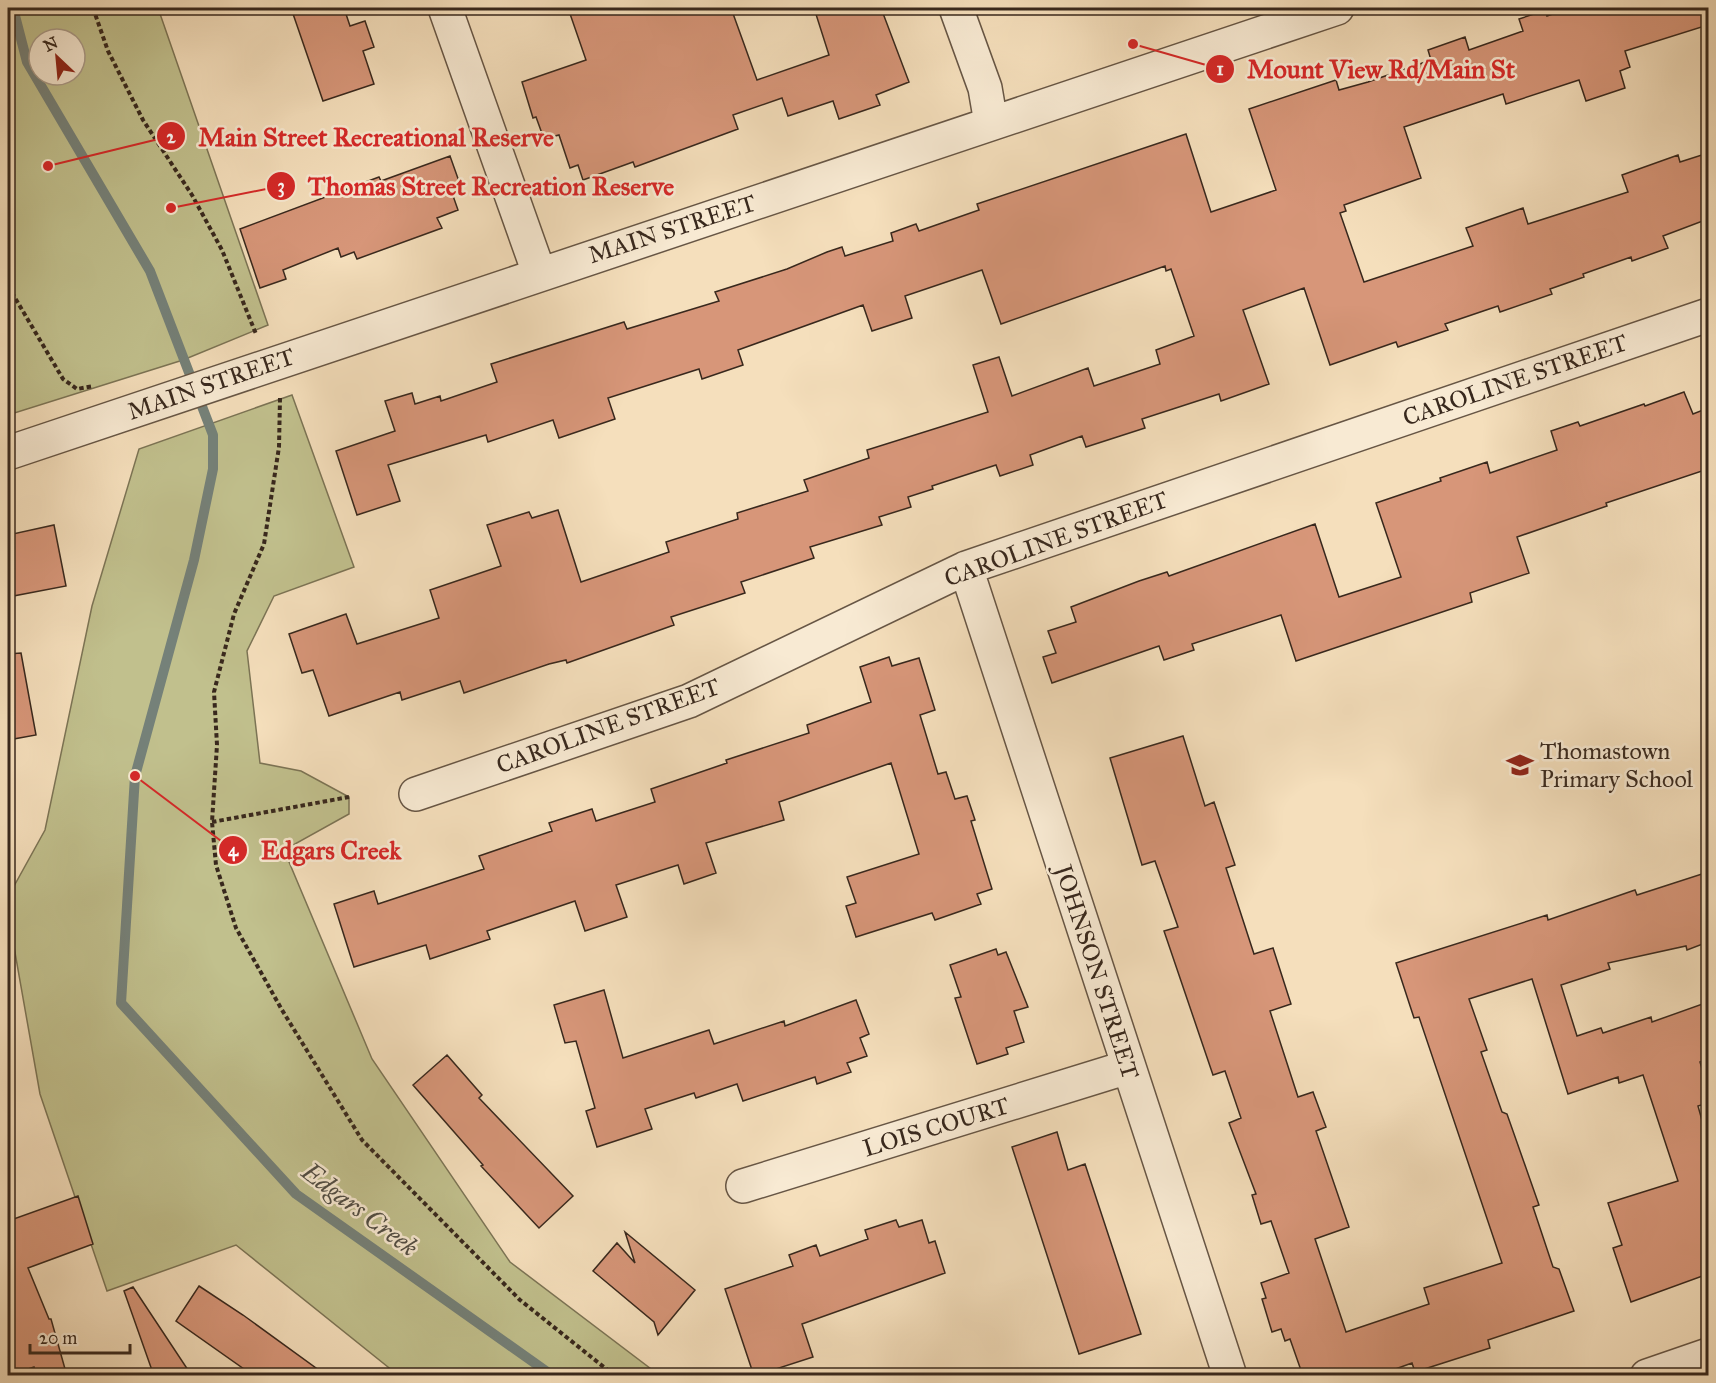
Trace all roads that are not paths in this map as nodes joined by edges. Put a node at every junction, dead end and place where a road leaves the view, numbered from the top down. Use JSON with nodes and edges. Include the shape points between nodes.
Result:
{"nodes":[{"id":1,"x":445,"y":8,"type":"edge"},
{"id":2,"x":956,"y":8,"type":"edge"},
{"id":3,"x":1337,"y":8,"type":"edge"},
{"id":4,"x":991,"y":123,"type":"junction"},
{"id":5,"x":540,"y":273,"type":"junction"},
{"id":6,"x":1708,"y":315,"type":"edge"},
{"id":7,"x":8,"y":453,"type":"edge"},
{"id":8,"x":966,"y":568,"type":"junction"},
{"id":9,"x":416,"y":794,"type":"dead end"},
{"id":10,"x":1128,"y":1067,"type":"junction"},
{"id":11,"x":743,"y":1186,"type":"dead end"},
{"id":12,"x":1708,"y":1355,"type":"edge"},
{"id":13,"x":1230,"y":1376,"type":"edge"},
{"id":14,"x":1647,"y":1376,"type":"edge"}],
"edges":[{"from":1,"to":5,"type":"street"},
{"from":2,"to":4,"type":"street","via":[[985,88]]},
{"from":3,"to":4,"type":"street","name":"MAIN STREET"},
{"from":4,"to":5,"type":"street","name":"MAIN STREET"},
{"from":5,"to":7,"type":"street","name":"MAIN STREET"},
{"from":6,"to":8,"type":"street","name":"CAROLINE STREET"},
{"from":8,"to":9,"type":"street","name":"CAROLINE STREET","via":[[689,701]]},
{"from":8,"to":10,"type":"street","name":"JOHNSON STREET"},
{"from":10,"to":11,"type":"street","name":"LOIS COURT"},
{"from":10,"to":13,"type":"street","name":"JOHNSON STREET"},
{"from":12,"to":14,"type":"street"}]}
